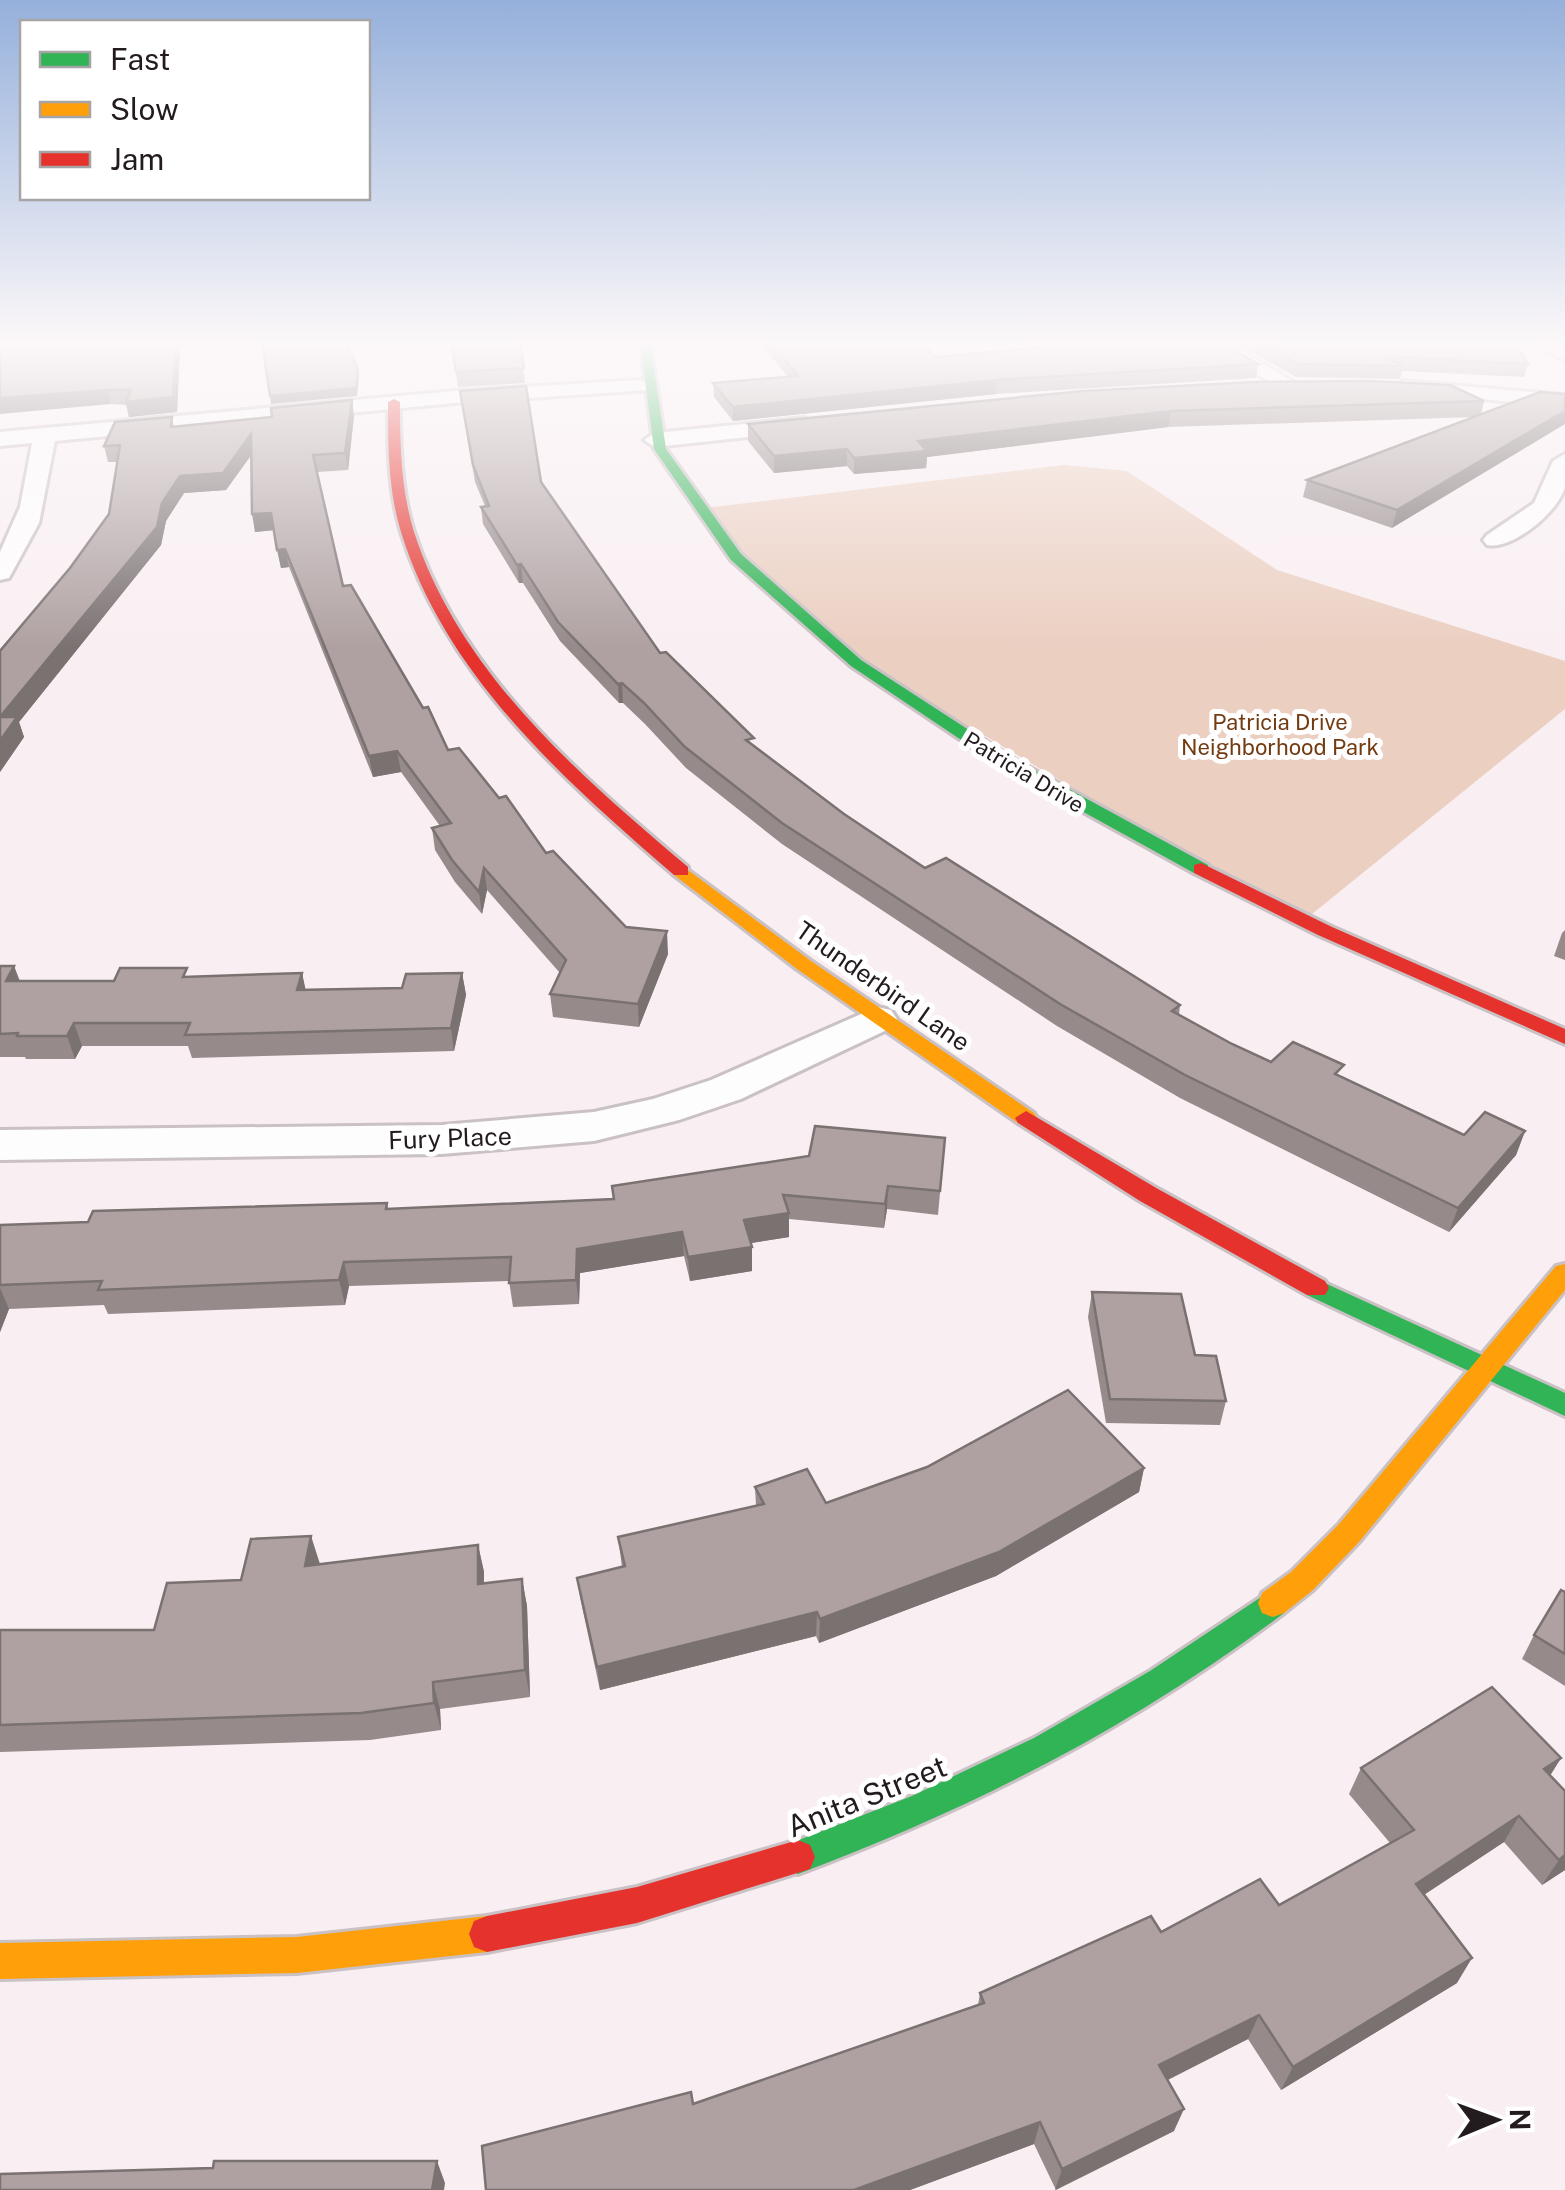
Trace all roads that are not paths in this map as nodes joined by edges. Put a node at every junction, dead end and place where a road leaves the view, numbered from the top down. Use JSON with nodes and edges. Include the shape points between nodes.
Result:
{"nodes":[{"id":1,"x":43,"y":444,"type":"edge"},
{"id":2,"x":395,"y":444,"type":"edge"},
{"id":3,"x":658,"y":444,"type":"edge"},
{"id":4,"x":1565,"y":461,"type":"edge"},
{"id":5,"x":1496,"y":540,"type":"dead end"},
{"id":6,"x":0,"y":572,"type":"edge"},
{"id":7,"x":877,"y":1019,"type":"junction"},
{"id":8,"x":1565,"y":1037,"type":"edge"},
{"id":9,"x":0,"y":1145,"type":"edge"},
{"id":10,"x":1565,"y":1274,"type":"edge"},
{"id":11,"x":1489,"y":1372,"type":"junction"},
{"id":12,"x":1565,"y":1405,"type":"edge"},
{"id":13,"x":0,"y":1961,"type":"edge"}],
"edges":[{"from":1,"to":6,"type":"street","via":[[33,513]]},
{"from":2,"to":7,"type":"street","name":"Thunderbird Lane","via":[[396,486],[419,565],[504,696],[658,853]]},
{"from":3,"to":8,"type":"street","name":"Patricia Drive","via":[[697,510],[757,576],[830,643],[952,729],[1302,922]]},
{"from":4,"to":5,"type":"street","via":[[1544,507]]},
{"from":7,"to":9,"type":"street","name":"Fury Place","via":[[715,1095],[576,1128],[438,1140]]},
{"from":7,"to":11,"type":"street","name":"Thunderbird Lane","via":[[1121,1177],[1363,1312]]},
{"from":10,"to":11,"type":"street","name":"Anita Street"},
{"from":11,"to":12,"type":"street","name":"Thunderbird Lane"},
{"from":11,"to":13,"type":"street","name":"Anita Street","via":[[1347,1536],[1254,1618],[1128,1706],[910,1814],[774,1867],[562,1922],[378,1948]]}]}
